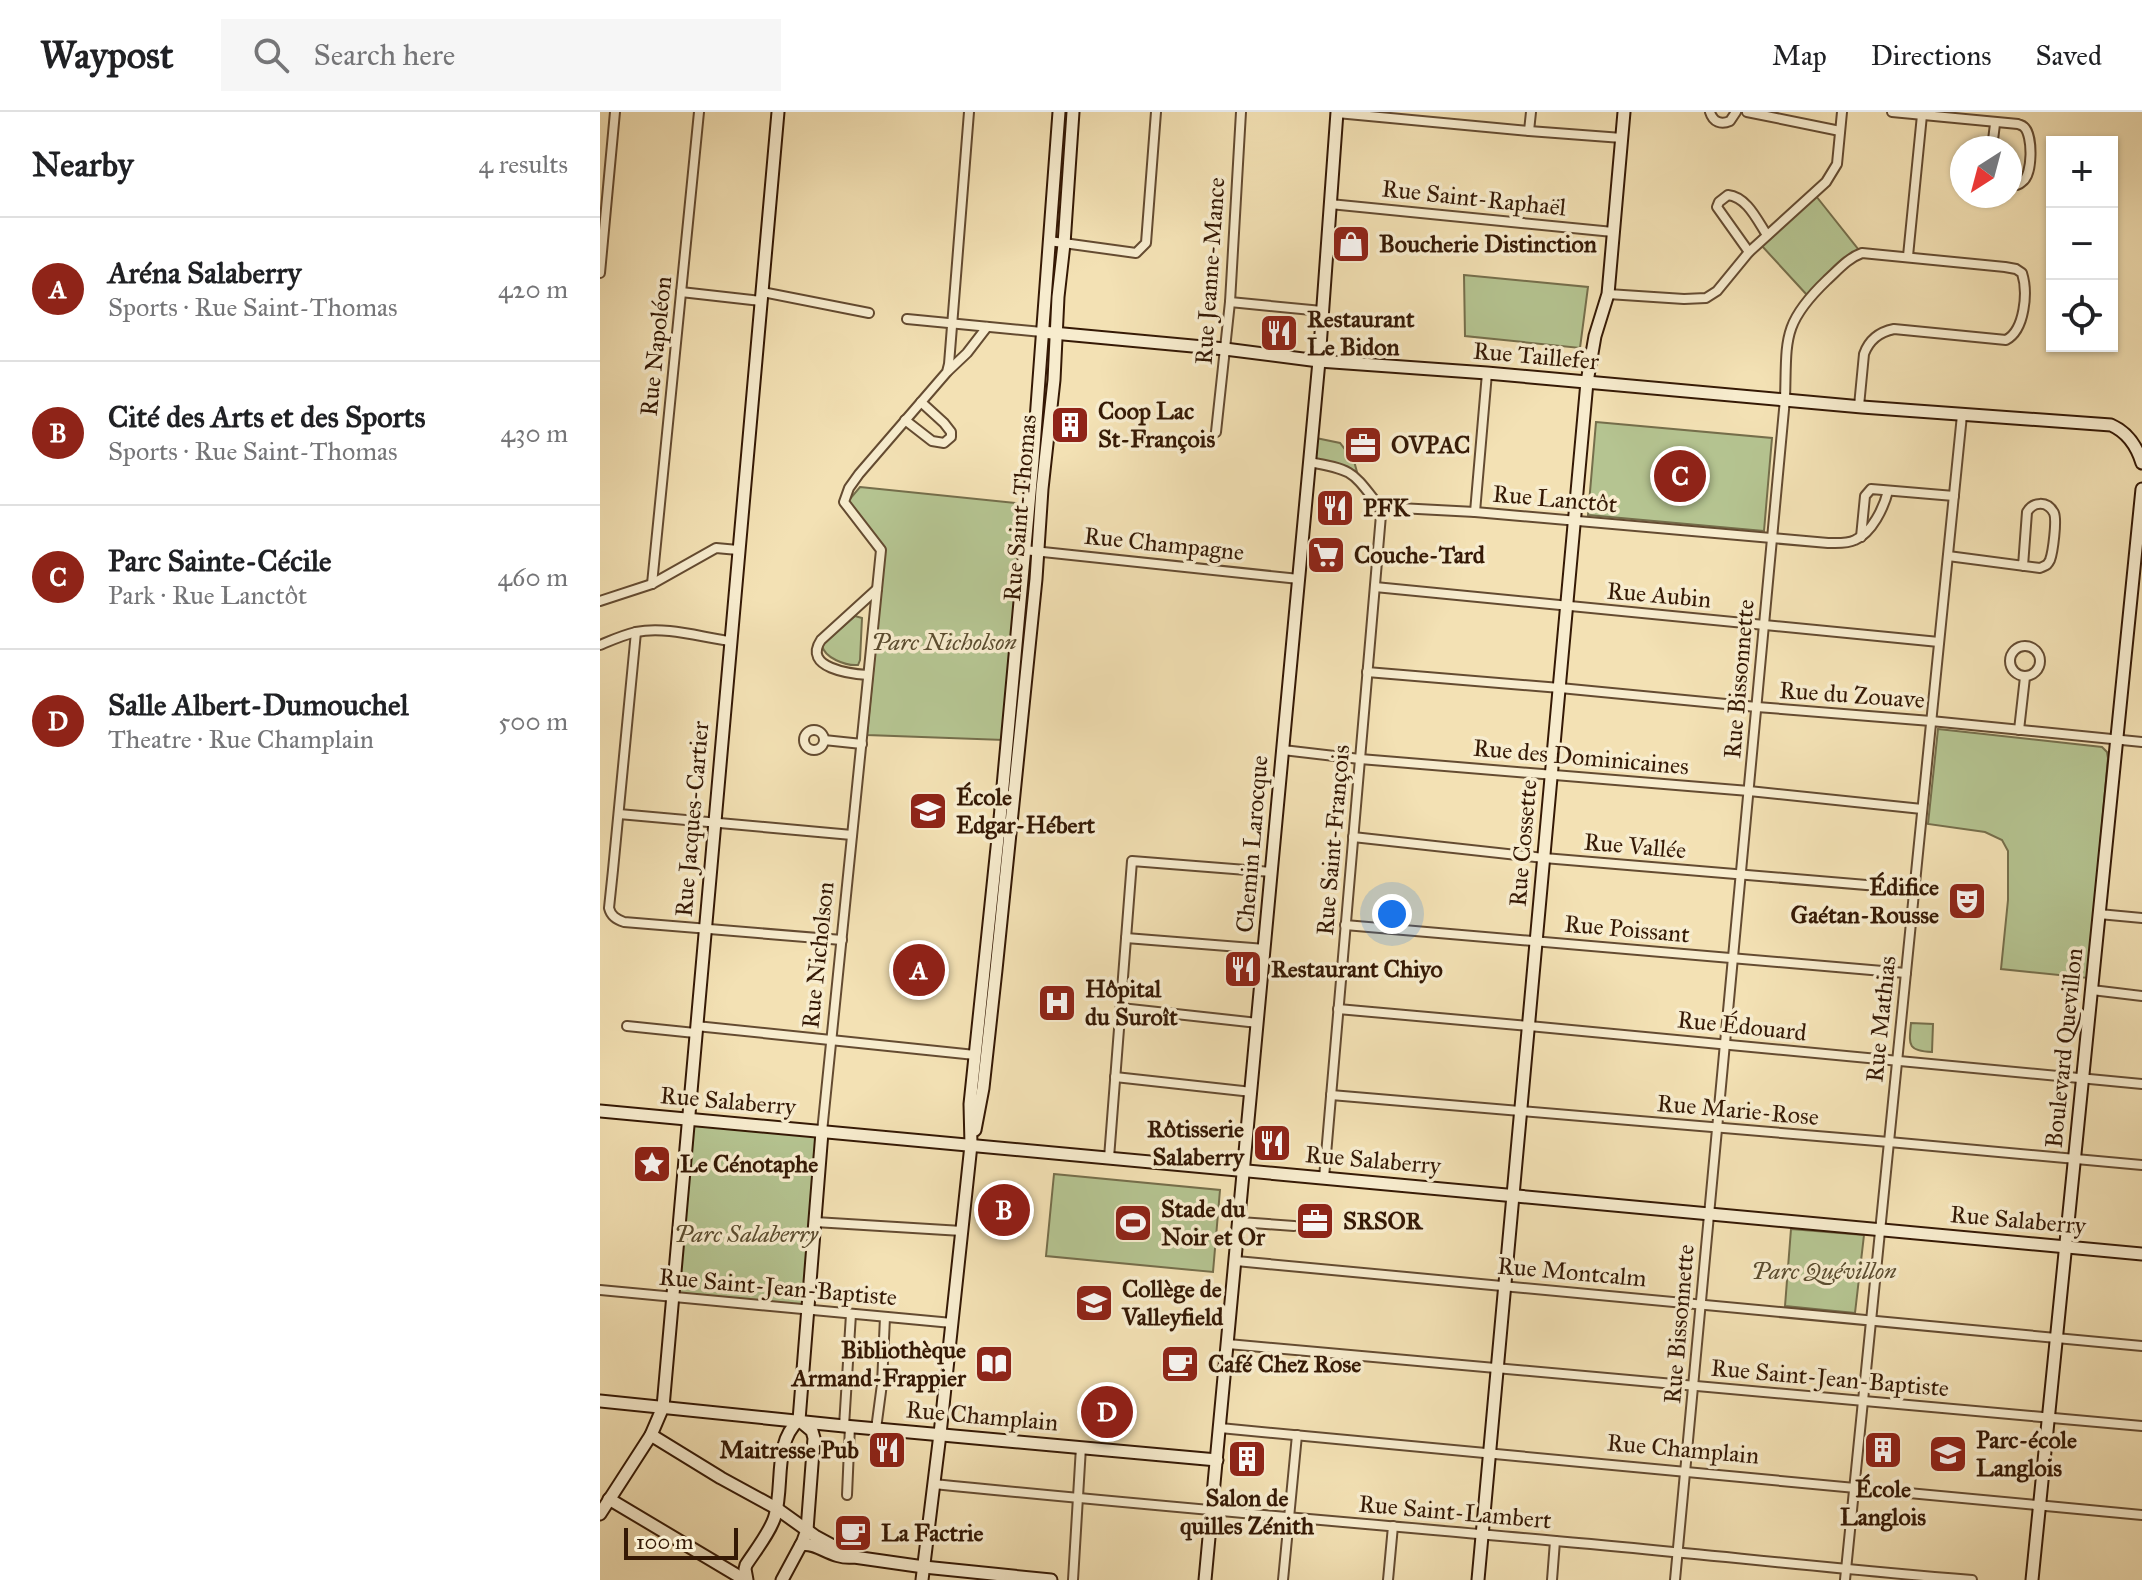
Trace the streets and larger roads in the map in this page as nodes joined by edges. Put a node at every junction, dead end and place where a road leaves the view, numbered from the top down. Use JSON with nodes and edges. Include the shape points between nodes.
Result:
{"nodes":[{"id":1,"x":615,"y":112,"type":"edge"},
{"id":2,"x":699,"y":112,"type":"edge"},
{"id":3,"x":778,"y":112,"type":"edge"},
{"id":4,"x":969,"y":112,"type":"edge"},
{"id":5,"x":1059,"y":112,"type":"edge"},
{"id":6,"x":1073,"y":112,"type":"edge"},
{"id":7,"x":1156,"y":112,"type":"edge"},
{"id":8,"x":1241,"y":112,"type":"edge"},
{"id":9,"x":1337,"y":112,"type":"edge"},
{"id":10,"x":1449,"y":112,"type":"edge"},
{"id":11,"x":1531,"y":112,"type":"edge"},
{"id":12,"x":1624,"y":112,"type":"edge"},
{"id":13,"x":1710,"y":112,"type":"edge"},
{"id":14,"x":1736,"y":112,"type":"edge"},
{"id":15,"x":1747,"y":112,"type":"edge"},
{"id":16,"x":1842,"y":112,"type":"edge"},
{"id":17,"x":1892,"y":112,"type":"edge"},
{"id":18,"x":1922,"y":115,"type":"junction"},
{"id":19,"x":1448,"y":123,"type":"junction"},
{"id":20,"x":1995,"y":124,"type":"junction"},
{"id":21,"x":1529,"y":131,"type":"junction"},
{"id":22,"x":1840,"y":131,"type":"junction"},
{"id":23,"x":1994,"y":136,"type":"edge"},
{"id":24,"x":1622,"y":138,"type":"junction"},
{"id":25,"x":2022,"y":182,"type":"edge"},
{"id":26,"x":1330,"y":204,"type":"junction"},
{"id":27,"x":1613,"y":232,"type":"junction"},
{"id":28,"x":1767,"y":235,"type":"junction"},
{"id":29,"x":1049,"y":241,"type":"junction"},
{"id":30,"x":1064,"y":244,"type":"junction"},
{"id":31,"x":1749,"y":252,"type":"junction"},
{"id":32,"x":1908,"y":256,"type":"junction"},
{"id":33,"x":600,"y":273,"type":"edge"},
{"id":34,"x":681,"y":292,"type":"junction"},
{"id":35,"x":1608,"y":294,"type":"junction"},
{"id":36,"x":761,"y":297,"type":"junction"},
{"id":37,"x":1230,"y":302,"type":"junction"},
{"id":38,"x":1322,"y":311,"type":"junction"},
{"id":39,"x":869,"y":313,"type":"dead end"},
{"id":40,"x":907,"y":319,"type":"dead end"},
{"id":41,"x":952,"y":323,"type":"junction"},
{"id":42,"x":987,"y":327,"type":"junction"},
{"id":43,"x":1042,"y":332,"type":"junction"},
{"id":44,"x":1056,"y":333,"type":"junction"},
{"id":45,"x":1225,"y":349,"type":"junction"},
{"id":46,"x":1319,"y":361,"type":"junction"},
{"id":47,"x":947,"y":372,"type":"junction"},
{"id":48,"x":1487,"y":373,"type":"junction"},
{"id":49,"x":1587,"y":382,"type":"junction"},
{"id":50,"x":1785,"y":399,"type":"junction"},
{"id":51,"x":921,"y":402,"type":"junction"},
{"id":52,"x":1859,"y":406,"type":"junction"},
{"id":53,"x":1962,"y":415,"type":"junction"},
{"id":54,"x":905,"y":420,"type":"junction"},
{"id":55,"x":1216,"y":432,"type":"dead end"},
{"id":56,"x":1309,"y":462,"type":"junction"},
{"id":57,"x":2142,"y":463,"type":"edge"},
{"id":58,"x":2142,"y":489,"type":"edge"},
{"id":59,"x":1888,"y":491,"type":"junction"},
{"id":60,"x":1954,"y":496,"type":"junction"},
{"id":61,"x":1380,"y":507,"type":"junction"},
{"id":62,"x":1475,"y":512,"type":"junction"},
{"id":63,"x":2140,"y":520,"type":"edge"},
{"id":64,"x":1575,"y":521,"type":"junction"},
{"id":65,"x":1861,"y":537,"type":"junction"},
{"id":66,"x":1772,"y":540,"type":"junction"},
{"id":67,"x":738,"y":550,"type":"junction"},
{"id":68,"x":1024,"y":550,"type":"junction"},
{"id":69,"x":1037,"y":551,"type":"junction"},
{"id":70,"x":1948,"y":556,"type":"junction"},
{"id":71,"x":2023,"y":566,"type":"junction"},
{"id":72,"x":1299,"y":579,"type":"junction"},
{"id":73,"x":652,"y":584,"type":"junction"},
{"id":74,"x":1375,"y":587,"type":"junction"},
{"id":75,"x":878,"y":589,"type":"junction"},
{"id":76,"x":600,"y":601,"type":"edge"},
{"id":77,"x":1567,"y":607,"type":"junction"},
{"id":78,"x":2129,"y":621,"type":"junction"},
{"id":79,"x":2142,"y":622,"type":"edge"},
{"id":80,"x":1764,"y":625,"type":"junction"},
{"id":81,"x":636,"y":632,"type":"junction"},
{"id":82,"x":730,"y":641,"type":"junction"},
{"id":83,"x":1939,"y":642,"type":"junction"},
{"id":84,"x":600,"y":645,"type":"edge"},
{"id":85,"x":1367,"y":672,"type":"junction"},
{"id":86,"x":868,"y":675,"type":"junction"},
{"id":87,"x":2025,"y":677,"type":"dead end"},
{"id":88,"x":1560,"y":688,"type":"junction"},
{"id":89,"x":1757,"y":707,"type":"junction"},
{"id":90,"x":1931,"y":721,"type":"junction"},
{"id":91,"x":2019,"y":730,"type":"junction"},
{"id":92,"x":824,"y":740,"type":"dead end"},
{"id":93,"x":1013,"y":740,"type":"junction"},
{"id":94,"x":2117,"y":740,"type":"junction"},
{"id":95,"x":2142,"y":742,"type":"edge"},
{"id":96,"x":862,"y":744,"type":"junction"},
{"id":97,"x":1283,"y":750,"type":"junction"},
{"id":98,"x":1360,"y":759,"type":"junction"},
{"id":99,"x":1552,"y":773,"type":"junction"},
{"id":100,"x":1749,"y":791,"type":"junction"},
{"id":101,"x":1922,"y":809,"type":"junction"},
{"id":102,"x":619,"y":814,"type":"junction"},
{"id":103,"x":714,"y":823,"type":"junction"},
{"id":104,"x":852,"y":835,"type":"junction"},
{"id":105,"x":1353,"y":837,"type":"junction"},
{"id":106,"x":1544,"y":858,"type":"junction"},
{"id":107,"x":1272,"y":872,"type":"junction"},
{"id":108,"x":1741,"y":876,"type":"junction"},
{"id":109,"x":1914,"y":889,"type":"junction"},
{"id":110,"x":2099,"y":914,"type":"junction"},
{"id":111,"x":2142,"y":918,"type":"edge"},
{"id":112,"x":1345,"y":925,"type":"junction"},
{"id":113,"x":704,"y":928,"type":"junction"},
{"id":114,"x":1126,"y":938,"type":"junction"},
{"id":115,"x":842,"y":940,"type":"junction"},
{"id":116,"x":1536,"y":941,"type":"junction"},
{"id":117,"x":1265,"y":949,"type":"junction"},
{"id":118,"x":1733,"y":959,"type":"junction"},
{"id":119,"x":1906,"y":973,"type":"junction"},
{"id":120,"x":2092,"y":990,"type":"junction"},
{"id":121,"x":2142,"y":996,"type":"edge"},
{"id":122,"x":1121,"y":1008,"type":"junction"},
{"id":123,"x":1338,"y":1009,"type":"junction"},
{"id":124,"x":1258,"y":1023,"type":"junction"},
{"id":125,"x":627,"y":1026,"type":"dead end"},
{"id":126,"x":1529,"y":1026,"type":"junction"},
{"id":127,"x":695,"y":1029,"type":"junction"},
{"id":128,"x":832,"y":1039,"type":"junction"},
{"id":129,"x":1725,"y":1044,"type":"junction"},
{"id":130,"x":975,"y":1055,"type":"junction"},
{"id":131,"x":1897,"y":1061,"type":"junction"},
{"id":132,"x":1115,"y":1077,"type":"junction"},
{"id":133,"x":2083,"y":1079,"type":"junction"},
{"id":134,"x":2142,"y":1084,"type":"edge"},
{"id":135,"x":1252,"y":1092,"type":"junction"},
{"id":136,"x":1331,"y":1095,"type":"junction"},
{"id":137,"x":600,"y":1111,"type":"edge"},
{"id":138,"x":1521,"y":1112,"type":"junction"},
{"id":139,"x":687,"y":1119,"type":"junction"},
{"id":140,"x":1717,"y":1128,"type":"junction"},
{"id":141,"x":822,"y":1132,"type":"junction"},
{"id":142,"x":1889,"y":1142,"type":"junction"},
{"id":143,"x":971,"y":1145,"type":"junction"},
{"id":144,"x":1109,"y":1158,"type":"junction"},
{"id":145,"x":2075,"y":1158,"type":"junction"},
{"id":146,"x":2142,"y":1165,"type":"edge"},
{"id":147,"x":1245,"y":1171,"type":"junction"},
{"id":148,"x":1324,"y":1178,"type":"junction"},
{"id":149,"x":1513,"y":1196,"type":"junction"},
{"id":150,"x":1709,"y":1214,"type":"junction"},
{"id":151,"x":815,"y":1222,"type":"junction"},
{"id":152,"x":1240,"y":1222,"type":"junction"},
{"id":153,"x":1294,"y":1226,"type":"dead end"},
{"id":154,"x":1880,"y":1229,"type":"junction"},
{"id":155,"x":962,"y":1231,"type":"junction"},
{"id":156,"x":2066,"y":1246,"type":"junction"},
{"id":157,"x":2142,"y":1254,"type":"edge"},
{"id":158,"x":1236,"y":1261,"type":"junction"},
{"id":159,"x":1505,"y":1286,"type":"junction"},
{"id":160,"x":600,"y":1290,"type":"edge"},
{"id":161,"x":672,"y":1297,"type":"junction"},
{"id":162,"x":1701,"y":1304,"type":"junction"},
{"id":163,"x":808,"y":1310,"type":"junction"},
{"id":164,"x":851,"y":1314,"type":"junction"},
{"id":165,"x":885,"y":1317,"type":"junction"},
{"id":166,"x":1871,"y":1320,"type":"junction"},
{"id":167,"x":952,"y":1323,"type":"junction"},
{"id":168,"x":2057,"y":1338,"type":"junction"},
{"id":169,"x":1228,"y":1344,"type":"junction"},
{"id":170,"x":2142,"y":1346,"type":"edge"},
{"id":171,"x":1497,"y":1368,"type":"junction"},
{"id":172,"x":1693,"y":1386,"type":"junction"},
{"id":173,"x":600,"y":1401,"type":"edge"},
{"id":174,"x":1863,"y":1401,"type":"junction"},
{"id":175,"x":663,"y":1407,"type":"junction"},
{"id":176,"x":2049,"y":1417,"type":"junction"},
{"id":177,"x":799,"y":1420,"type":"junction"},
{"id":178,"x":847,"y":1426,"type":"junction"},
{"id":179,"x":2142,"y":1426,"type":"edge"},
{"id":180,"x":1220,"y":1428,"type":"junction"},
{"id":181,"x":876,"y":1429,"type":"junction"},
{"id":182,"x":940,"y":1434,"type":"junction"},
{"id":183,"x":651,"y":1435,"type":"junction"},
{"id":184,"x":1297,"y":1435,"type":"junction"},
{"id":185,"x":1081,"y":1447,"type":"junction"},
{"id":186,"x":1490,"y":1453,"type":"junction"},
{"id":187,"x":1217,"y":1460,"type":"junction"},
{"id":188,"x":1685,"y":1472,"type":"junction"},
{"id":189,"x":934,"y":1484,"type":"junction"},
{"id":190,"x":1854,"y":1488,"type":"junction"},
{"id":191,"x":847,"y":1495,"type":"dead end"},
{"id":192,"x":605,"y":1496,"type":"edge"},
{"id":193,"x":1078,"y":1499,"type":"junction"},
{"id":194,"x":2040,"y":1505,"type":"junction"},
{"id":195,"x":776,"y":1508,"type":"junction"},
{"id":196,"x":1212,"y":1511,"type":"junction"},
{"id":197,"x":600,"y":1514,"type":"edge"},
{"id":198,"x":2142,"y":1515,"type":"edge"},
{"id":199,"x":1289,"y":1519,"type":"junction"},
{"id":200,"x":1393,"y":1526,"type":"junction"},
{"id":201,"x":807,"y":1530,"type":"junction"},
{"id":202,"x":1482,"y":1534,"type":"junction"},
{"id":203,"x":1555,"y":1541,"type":"junction"},
{"id":204,"x":801,"y":1545,"type":"junction"},
{"id":205,"x":1678,"y":1552,"type":"junction"},
{"id":206,"x":854,"y":1557,"type":"junction"},
{"id":207,"x":924,"y":1567,"type":"junction"},
{"id":208,"x":1846,"y":1570,"type":"junction"},
{"id":209,"x":746,"y":1580,"type":"edge"},
{"id":210,"x":782,"y":1580,"type":"edge"},
{"id":211,"x":922,"y":1580,"type":"edge"},
{"id":212,"x":1051,"y":1580,"type":"edge"},
{"id":213,"x":1073,"y":1580,"type":"edge"},
{"id":214,"x":1205,"y":1580,"type":"edge"},
{"id":215,"x":1283,"y":1580,"type":"edge"},
{"id":216,"x":1388,"y":1580,"type":"edge"},
{"id":217,"x":1478,"y":1580,"type":"edge"},
{"id":218,"x":1552,"y":1580,"type":"edge"},
{"id":219,"x":1675,"y":1580,"type":"edge"},
{"id":220,"x":1845,"y":1580,"type":"edge"},
{"id":221,"x":1972,"y":1580,"type":"edge"},
{"id":222,"x":2032,"y":1580,"type":"edge"}],
"edges":[{"from":1,"to":33,"type":"street"},
{"from":2,"to":34,"type":"street","name":"Rue Napoléon"},
{"from":3,"to":36,"type":"street","name":"Rue Jacques-Cartier"},
{"from":4,"to":41,"type":"street"},
{"from":5,"to":29,"type":"street","name":"Rue Saint-Thomas"},
{"from":6,"to":30,"type":"street","name":"Rue Saint-Thomas"},
{"from":7,"to":30,"type":"street","via":[[1146,243],[1136,253]]},
{"from":8,"to":37,"type":"street","name":"Rue Jeanne-Mance"},
{"from":9,"to":19,"type":"street"},
{"from":9,"to":26,"type":"street","name":"Chemin Larocque"},
{"from":10,"to":19,"type":"street"},
{"from":11,"to":21,"type":"street"},
{"from":12,"to":24,"type":"street","name":"Rue Cossette"},
{"from":13,"to":14,"type":"street","via":[[1722,123]]},
{"from":15,"to":22,"type":"street"},
{"from":16,"to":22,"type":"street"},
{"from":17,"to":18,"type":"street"},
{"from":18,"to":20,"type":"street"},
{"from":18,"to":32,"type":"street"},
{"from":19,"to":21,"type":"street"},
{"from":20,"to":23,"type":"street"},
{"from":20,"to":25,"type":"street","via":[[2018,124],[2029,135],[2029,175]]},
{"from":21,"to":24,"type":"street"},
{"from":22,"to":28,"type":"street","via":[[1837,164],[1826,182]]},
{"from":24,"to":27,"type":"street","name":"Rue Cossette"},
{"from":26,"to":27,"type":"street","name":"Rue Saint-Raphaël"},
{"from":26,"to":38,"type":"street","name":"Chemin Larocque"},
{"from":27,"to":35,"type":"street","name":"Rue Cossette"},
{"from":28,"to":31,"type":"street"},
{"from":28,"to":31,"type":"street","via":[[1742,200],[1728,195],[1719,202],[1717,207]]},
{"from":29,"to":30,"type":"street"},
{"from":29,"to":43,"type":"street","name":"Rue Saint-Thomas"},
{"from":30,"to":44,"type":"street","name":"Rue Saint-Thomas"},
{"from":31,"to":35,"type":"street","via":[[1706,298]]},
{"from":32,"to":50,"type":"street","name":"Rue Bissonnette","via":[[1854,255],[1809,297],[1789,330]]},
{"from":32,"to":52,"type":"street","name":"Rue Bissonnette","via":[[2016,269],[2024,277],[2019,328],[2006,340],[1883,332],[1867,348]]},
{"from":34,"to":36,"type":"street"},
{"from":34,"to":73,"type":"street","name":"Rue Napoléon"},
{"from":35,"to":49,"type":"street","name":"Rue Cossette"},
{"from":36,"to":39,"type":"street"},
{"from":36,"to":67,"type":"street","name":"Rue Jacques-Cartier"},
{"from":37,"to":38,"type":"street"},
{"from":37,"to":45,"type":"street","name":"Rue Jeanne-Mance"},
{"from":38,"to":46,"type":"street","name":"Chemin Larocque"},
{"from":40,"to":41,"type":"street","name":"Rue Taillefer"},
{"from":41,"to":42,"type":"street","name":"Rue Taillefer"},
{"from":41,"to":47,"type":"street"},
{"from":42,"to":43,"type":"street","name":"Rue Taillefer"},
{"from":42,"to":47,"type":"street"},
{"from":43,"to":44,"type":"street","name":"Rue Taillefer"},
{"from":43,"to":68,"type":"street","name":"Rue Saint-Thomas"},
{"from":44,"to":45,"type":"street","name":"Rue Taillefer"},
{"from":44,"to":69,"type":"street","name":"Rue Saint-Thomas"},
{"from":45,"to":46,"type":"street","name":"Rue Taillefer"},
{"from":45,"to":55,"type":"street","name":"Rue Jeanne-Mance"},
{"from":46,"to":48,"type":"street","name":"Rue Taillefer"},
{"from":46,"to":56,"type":"street","name":"Chemin Larocque"},
{"from":47,"to":51,"type":"street"},
{"from":48,"to":49,"type":"street","name":"Rue Taillefer"},
{"from":48,"to":62,"type":"street"},
{"from":49,"to":50,"type":"street","name":"Rue Taillefer"},
{"from":49,"to":64,"type":"street","name":"Rue Cossette"},
{"from":50,"to":52,"type":"street","name":"Rue Taillefer"},
{"from":50,"to":66,"type":"street","name":"Rue Bissonnette"},
{"from":51,"to":54,"type":"street"},
{"from":51,"to":54,"type":"street","via":[[949,429],[949,440],[932,441]]},
{"from":52,"to":53,"type":"street","name":"Rue Taillefer"},
{"from":53,"to":57,"type":"street","name":"Rue Taillefer","via":[[2111,425],[2135,446]]},
{"from":53,"to":60,"type":"street","name":"Rue Mathias"},
{"from":54,"to":75,"type":"street","name":"Rue Nicholson","via":[[849,488],[844,502],[880,546]]},
{"from":56,"to":61,"type":"street","via":[[1351,472]]},
{"from":56,"to":72,"type":"street","name":"Chemin Larocque"},
{"from":58,"to":63,"type":"street"},
{"from":59,"to":60,"type":"street"},
{"from":59,"to":65,"type":"street"},
{"from":59,"to":65,"type":"street","via":[[1871,489],[1865,496]]},
{"from":60,"to":70,"type":"street","name":"Rue Mathias"},
{"from":61,"to":62,"type":"street","name":"Rue Lanctôt"},
{"from":61,"to":74,"type":"street","name":"Rue Saint-François"},
{"from":62,"to":64,"type":"street","name":"Rue Lanctôt"},
{"from":63,"to":78,"type":"street","name":"Boulevard Quevillon"},
{"from":64,"to":66,"type":"street","name":"Rue Lanctôt"},
{"from":64,"to":77,"type":"street","name":"Rue Cossette"},
{"from":65,"to":66,"type":"street","name":"Rue Lanctôt","via":[[1828,543]]},
{"from":66,"to":80,"type":"street","name":"Rue Bissonnette"},
{"from":67,"to":73,"type":"street","via":[[716,548]]},
{"from":67,"to":82,"type":"street","name":"Rue Jacques-Cartier"},
{"from":68,"to":69,"type":"street","name":"Rue Champagne"},
{"from":68,"to":93,"type":"street","name":"Rue Saint-Thomas"},
{"from":69,"to":72,"type":"street","name":"Rue Champagne"},
{"from":69,"to":93,"type":"street","name":"Rue Saint-Thomas"},
{"from":70,"to":71,"type":"street"},
{"from":70,"to":83,"type":"street","name":"Rue Mathias"},
{"from":71,"to":71,"type":"street","via":[[2040,568],[2051,557],[2055,515],[2045,504],[2027,512]]},
{"from":72,"to":97,"type":"street","name":"Chemin Larocque"},
{"from":73,"to":76,"type":"street"},
{"from":74,"to":77,"type":"street","name":"Rue Aubin"},
{"from":74,"to":85,"type":"street","name":"Rue Saint-François"},
{"from":75,"to":86,"type":"street","name":"Rue Nicholson"},
{"from":75,"to":86,"type":"street","via":[[816,647],[830,668]]},
{"from":77,"to":80,"type":"street","name":"Rue Aubin"},
{"from":77,"to":88,"type":"street","name":"Rue Cossette"},
{"from":78,"to":79,"type":"street"},
{"from":78,"to":94,"type":"street","name":"Boulevard Quevillon"},
{"from":80,"to":83,"type":"street","name":"Rue Aubin"},
{"from":80,"to":89,"type":"street","name":"Rue Bissonnette"},
{"from":81,"to":82,"type":"street"},
{"from":81,"to":84,"type":"street"},
{"from":81,"to":102,"type":"street"},
{"from":82,"to":103,"type":"street","name":"Rue Jacques-Cartier"},
{"from":83,"to":90,"type":"street","name":"Rue Mathias"},
{"from":85,"to":88,"type":"street","name":"Rue du Zouave"},
{"from":85,"to":98,"type":"street","name":"Rue Saint-François"},
{"from":86,"to":96,"type":"street","name":"Rue Nicholson"},
{"from":87,"to":91,"type":"street"},
{"from":88,"to":89,"type":"street","name":"Rue du Zouave"},
{"from":88,"to":99,"type":"street","name":"Rue Cossette"},
{"from":89,"to":90,"type":"street","name":"Rue du Zouave"},
{"from":89,"to":100,"type":"street","name":"Rue Bissonnette"},
{"from":90,"to":91,"type":"street","name":"Rue du Zouave"},
{"from":90,"to":101,"type":"street","name":"Rue Mathias"},
{"from":91,"to":94,"type":"street","name":"Rue du Zouave"},
{"from":92,"to":96,"type":"street"},
{"from":93,"to":130,"type":"street","name":"Rue Saint-Thomas"},
{"from":93,"to":143,"type":"street","name":"Rue Saint-Thomas","via":[[984,1079]]},
{"from":94,"to":95,"type":"street","name":"Rue du Zouave"},
{"from":94,"to":110,"type":"street","name":"Boulevard Quevillon"},
{"from":96,"to":104,"type":"street","name":"Rue Nicholson"},
{"from":97,"to":98,"type":"street","name":"Rue des Dominicaines"},
{"from":97,"to":107,"type":"street","name":"Chemin Larocque"},
{"from":98,"to":99,"type":"street","name":"Rue des Dominicaines"},
{"from":98,"to":105,"type":"street","name":"Rue Saint-François"},
{"from":99,"to":100,"type":"street","name":"Rue des Dominicaines"},
{"from":99,"to":106,"type":"street","name":"Rue Cossette"},
{"from":100,"to":101,"type":"street","name":"Rue des Dominicaines"},
{"from":100,"to":108,"type":"street","name":"Rue Bissonnette"},
{"from":101,"to":109,"type":"street","name":"Rue Mathias"},
{"from":102,"to":103,"type":"street"},
{"from":102,"to":113,"type":"street","via":[[610,914],[624,922]]},
{"from":103,"to":104,"type":"street"},
{"from":103,"to":113,"type":"street","name":"Rue Jacques-Cartier"},
{"from":104,"to":115,"type":"street","name":"Rue Nicholson"},
{"from":105,"to":106,"type":"street","name":"Rue Vallée"},
{"from":105,"to":112,"type":"street","name":"Rue Saint-François"},
{"from":106,"to":108,"type":"street","name":"Rue Vallée"},
{"from":106,"to":116,"type":"street","name":"Rue Cossette"},
{"from":107,"to":114,"type":"street","via":[[1132,861]]},
{"from":107,"to":117,"type":"street","name":"Chemin Larocque"},
{"from":108,"to":109,"type":"street","name":"Rue Vallée"},
{"from":108,"to":118,"type":"street","name":"Rue Bissonnette"},
{"from":109,"to":119,"type":"street","name":"Rue Mathias"},
{"from":110,"to":111,"type":"street"},
{"from":110,"to":120,"type":"street","name":"Boulevard Quevillon"},
{"from":112,"to":116,"type":"street","name":"Rue Poissant"},
{"from":112,"to":123,"type":"street","name":"Rue Saint-François"},
{"from":113,"to":115,"type":"street"},
{"from":113,"to":127,"type":"street","name":"Rue Jacques-Cartier"},
{"from":114,"to":117,"type":"street"},
{"from":114,"to":122,"type":"street"},
{"from":115,"to":128,"type":"street","name":"Rue Nicholson"},
{"from":116,"to":118,"type":"street","name":"Rue Poissant"},
{"from":116,"to":126,"type":"street","name":"Rue Cossette"},
{"from":117,"to":124,"type":"street","name":"Chemin Larocque"},
{"from":118,"to":119,"type":"street","name":"Rue Poissant"},
{"from":118,"to":129,"type":"street","name":"Rue Bissonnette"},
{"from":119,"to":131,"type":"street","name":"Rue Mathias"},
{"from":120,"to":121,"type":"street"},
{"from":120,"to":133,"type":"street","name":"Boulevard Quevillon"},
{"from":122,"to":124,"type":"street"},
{"from":122,"to":132,"type":"street"},
{"from":123,"to":126,"type":"street","name":"Rue Édouard"},
{"from":123,"to":136,"type":"street","name":"Rue Saint-François"},
{"from":124,"to":135,"type":"street","name":"Chemin Larocque"},
{"from":125,"to":127,"type":"street"},
{"from":126,"to":129,"type":"street","name":"Rue Édouard"},
{"from":126,"to":138,"type":"street","name":"Rue Cossette"},
{"from":127,"to":128,"type":"street"},
{"from":127,"to":139,"type":"street","name":"Rue Jacques-Cartier"},
{"from":128,"to":130,"type":"street"},
{"from":128,"to":141,"type":"street","name":"Rue Nicholson"},
{"from":129,"to":131,"type":"street","name":"Rue Édouard"},
{"from":129,"to":140,"type":"street","name":"Rue Bissonnette"},
{"from":130,"to":143,"type":"street","name":"Rue Saint-Thomas"},
{"from":131,"to":133,"type":"street","name":"Rue Édouard"},
{"from":131,"to":142,"type":"street","name":"Rue Mathias"},
{"from":132,"to":135,"type":"street"},
{"from":132,"to":144,"type":"street"},
{"from":133,"to":134,"type":"street","name":"Rue Édouard"},
{"from":133,"to":145,"type":"street","name":"Boulevard Quevillon"},
{"from":135,"to":147,"type":"street","name":"Chemin Larocque"},
{"from":136,"to":138,"type":"street","name":"Rue Marie-Rose"},
{"from":136,"to":148,"type":"street","name":"Rue Saint-François"},
{"from":137,"to":139,"type":"street","name":"Rue Salaberry"},
{"from":138,"to":140,"type":"street","name":"Rue Marie-Rose"},
{"from":138,"to":149,"type":"street","name":"Rue Cossette"},
{"from":139,"to":141,"type":"street","name":"Rue Salaberry"},
{"from":139,"to":161,"type":"street","name":"Rue Jacques-Cartier"},
{"from":140,"to":142,"type":"street","name":"Rue Marie-Rose"},
{"from":140,"to":150,"type":"street","name":"Rue Bissonnette"},
{"from":141,"to":143,"type":"street","name":"Rue Salaberry"},
{"from":141,"to":151,"type":"street","name":"Rue Nicholson"},
{"from":142,"to":145,"type":"street","name":"Rue Marie-Rose"},
{"from":142,"to":154,"type":"street","name":"Rue Mathias"},
{"from":143,"to":144,"type":"street","name":"Rue Salaberry"},
{"from":143,"to":155,"type":"street","name":"Rue Saint-Thomas"},
{"from":144,"to":147,"type":"street","name":"Rue Salaberry"},
{"from":145,"to":146,"type":"street","name":"Rue Marie-Rose"},
{"from":145,"to":156,"type":"street","name":"Boulevard Quevillon"},
{"from":147,"to":148,"type":"street","name":"Rue Salaberry"},
{"from":147,"to":152,"type":"street","name":"Chemin Larocque"},
{"from":148,"to":149,"type":"street","name":"Rue Salaberry"},
{"from":149,"to":150,"type":"street","name":"Rue Salaberry"},
{"from":149,"to":159,"type":"street","name":"Rue Cossette"},
{"from":150,"to":154,"type":"street","name":"Rue Salaberry"},
{"from":150,"to":162,"type":"street","name":"Rue Bissonnette"},
{"from":151,"to":155,"type":"street"},
{"from":151,"to":163,"type":"street","name":"Rue Nicholson"},
{"from":152,"to":153,"type":"street"},
{"from":152,"to":158,"type":"street","name":"Chemin Larocque"},
{"from":154,"to":156,"type":"street","name":"Rue Salaberry"},
{"from":154,"to":166,"type":"street","name":"Rue Mathias"},
{"from":155,"to":167,"type":"street","name":"Rue Saint-Thomas"},
{"from":156,"to":157,"type":"street","name":"Rue Salaberry"},
{"from":156,"to":168,"type":"street","name":"Boulevard Quevillon"},
{"from":158,"to":159,"type":"street","name":"Rue Montcalm"},
{"from":158,"to":169,"type":"street","name":"Chemin Larocque"},
{"from":159,"to":162,"type":"street","name":"Rue Montcalm"},
{"from":159,"to":171,"type":"street","name":"Rue Cossette"},
{"from":160,"to":161,"type":"street","name":"Rue Saint-Jean-Baptiste"},
{"from":161,"to":163,"type":"street","name":"Rue Saint-Jean-Baptiste"},
{"from":161,"to":175,"type":"street","name":"Rue Jacques-Cartier"},
{"from":162,"to":166,"type":"street","name":"Rue Montcalm"},
{"from":162,"to":172,"type":"street","name":"Rue Bissonnette"},
{"from":163,"to":164,"type":"street","name":"Rue Saint-Jean-Baptiste"},
{"from":163,"to":177,"type":"street","name":"Rue Nicholson"},
{"from":164,"to":165,"type":"street","name":"Rue Saint-Jean-Baptiste"},
{"from":164,"to":178,"type":"street"},
{"from":165,"to":167,"type":"street","name":"Rue Saint-Jean-Baptiste"},
{"from":165,"to":181,"type":"street"},
{"from":166,"to":168,"type":"street","name":"Rue Montcalm"},
{"from":166,"to":174,"type":"street","name":"Rue Mathias"},
{"from":167,"to":182,"type":"street","name":"Rue Saint-Thomas"},
{"from":168,"to":170,"type":"street","name":"Rue Montcalm"},
{"from":168,"to":176,"type":"street","name":"Boulevard Quevillon"},
{"from":169,"to":171,"type":"street","name":"Rue Saint-Jean-Baptiste"},
{"from":169,"to":180,"type":"street","name":"Chemin Larocque"},
{"from":171,"to":172,"type":"street","name":"Rue Saint-Jean-Baptiste"},
{"from":171,"to":186,"type":"street","name":"Rue Cossette"},
{"from":172,"to":174,"type":"street","name":"Rue Saint-Jean-Baptiste"},
{"from":172,"to":188,"type":"street","name":"Rue Bissonnette"},
{"from":173,"to":175,"type":"street","name":"Rue Champlain"},
{"from":174,"to":176,"type":"street","name":"Rue Saint-Jean-Baptiste"},
{"from":174,"to":190,"type":"street","name":"Rue Mathias"},
{"from":175,"to":177,"type":"street","name":"Rue Champlain"},
{"from":175,"to":183,"type":"street","name":"Rue Jacques-Cartier"},
{"from":176,"to":179,"type":"street","name":"Rue Saint-Jean-Baptiste"},
{"from":176,"to":194,"type":"street","name":"Boulevard Quevillon"},
{"from":177,"to":178,"type":"street","name":"Rue Champlain"},
{"from":177,"to":195,"type":"street","name":"Rue Nicholson","via":[[784,1441]]},
{"from":177,"to":201,"type":"street","name":"Rue Nicholson","via":[[814,1438]]},
{"from":178,"to":181,"type":"street","name":"Rue Champlain"},
{"from":178,"to":191,"type":"street"},
{"from":180,"to":184,"type":"street","name":"Rue Champlain"},
{"from":180,"to":187,"type":"street","name":"Chemin Larocque"},
{"from":181,"to":182,"type":"street","name":"Rue Champlain"},
{"from":182,"to":185,"type":"street","name":"Rue Champlain"},
{"from":182,"to":189,"type":"street","name":"Rue Saint-Thomas"},
{"from":183,"to":192,"type":"street","name":"Rue Jacques-Cartier"},
{"from":183,"to":195,"type":"street"},
{"from":184,"to":186,"type":"street","name":"Rue Champlain"},
{"from":184,"to":199,"type":"street"},
{"from":185,"to":187,"type":"street","name":"Rue Champlain"},
{"from":185,"to":193,"type":"street"},
{"from":186,"to":188,"type":"street","name":"Rue Champlain"},
{"from":186,"to":202,"type":"street","name":"Rue Cossette"},
{"from":187,"to":196,"type":"street","name":"Chemin Larocque"},
{"from":188,"to":190,"type":"street","name":"Rue Champlain"},
{"from":188,"to":205,"type":"street","name":"Rue Bissonnette"},
{"from":189,"to":193,"type":"street","name":"Rue Saint-Lambert"},
{"from":189,"to":207,"type":"street","name":"Rue Saint-Thomas"},
{"from":190,"to":194,"type":"street","name":"Rue Champlain"},
{"from":190,"to":208,"type":"street","name":"Rue Mathias"},
{"from":192,"to":197,"type":"street","name":"Rue Jacques-Cartier"},
{"from":192,"to":209,"type":"street"},
{"from":193,"to":196,"type":"street","name":"Rue Saint-Lambert"},
{"from":193,"to":213,"type":"street"},
{"from":194,"to":198,"type":"street","name":"Rue Champlain"},
{"from":194,"to":222,"type":"street","name":"Boulevard Quevillon"},
{"from":195,"to":201,"type":"street"},
{"from":195,"to":209,"type":"street","name":"Rue Nicholson","via":[[746,1565]]},
{"from":196,"to":199,"type":"street","name":"Rue Saint-Lambert"},
{"from":196,"to":214,"type":"street","name":"Chemin Larocque"},
{"from":199,"to":200,"type":"street","name":"Rue Saint-Lambert"},
{"from":199,"to":215,"type":"street"},
{"from":200,"to":202,"type":"street","name":"Rue Saint-Lambert"},
{"from":200,"to":216,"type":"street"},
{"from":201,"to":204,"type":"street","name":"Rue Nicholson"},
{"from":201,"to":206,"type":"street"},
{"from":202,"to":203,"type":"street","name":"Rue Saint-Lambert"},
{"from":202,"to":217,"type":"street","name":"Rue Cossette"},
{"from":203,"to":205,"type":"street","name":"Rue Saint-Lambert"},
{"from":203,"to":218,"type":"street"},
{"from":204,"to":206,"type":"street","via":[[835,1557]]},
{"from":204,"to":210,"type":"street","name":"Rue Nicholson"},
{"from":205,"to":208,"type":"street","name":"Rue Saint-Lambert"},
{"from":205,"to":219,"type":"street","name":"Rue Bissonnette"},
{"from":206,"to":207,"type":"street"},
{"from":207,"to":211,"type":"street","name":"Rue Saint-Thomas"},
{"from":207,"to":212,"type":"street"},
{"from":208,"to":220,"type":"street","name":"Rue Mathias"},
{"from":208,"to":221,"type":"street","name":"Rue Saint-Lambert"}]}
